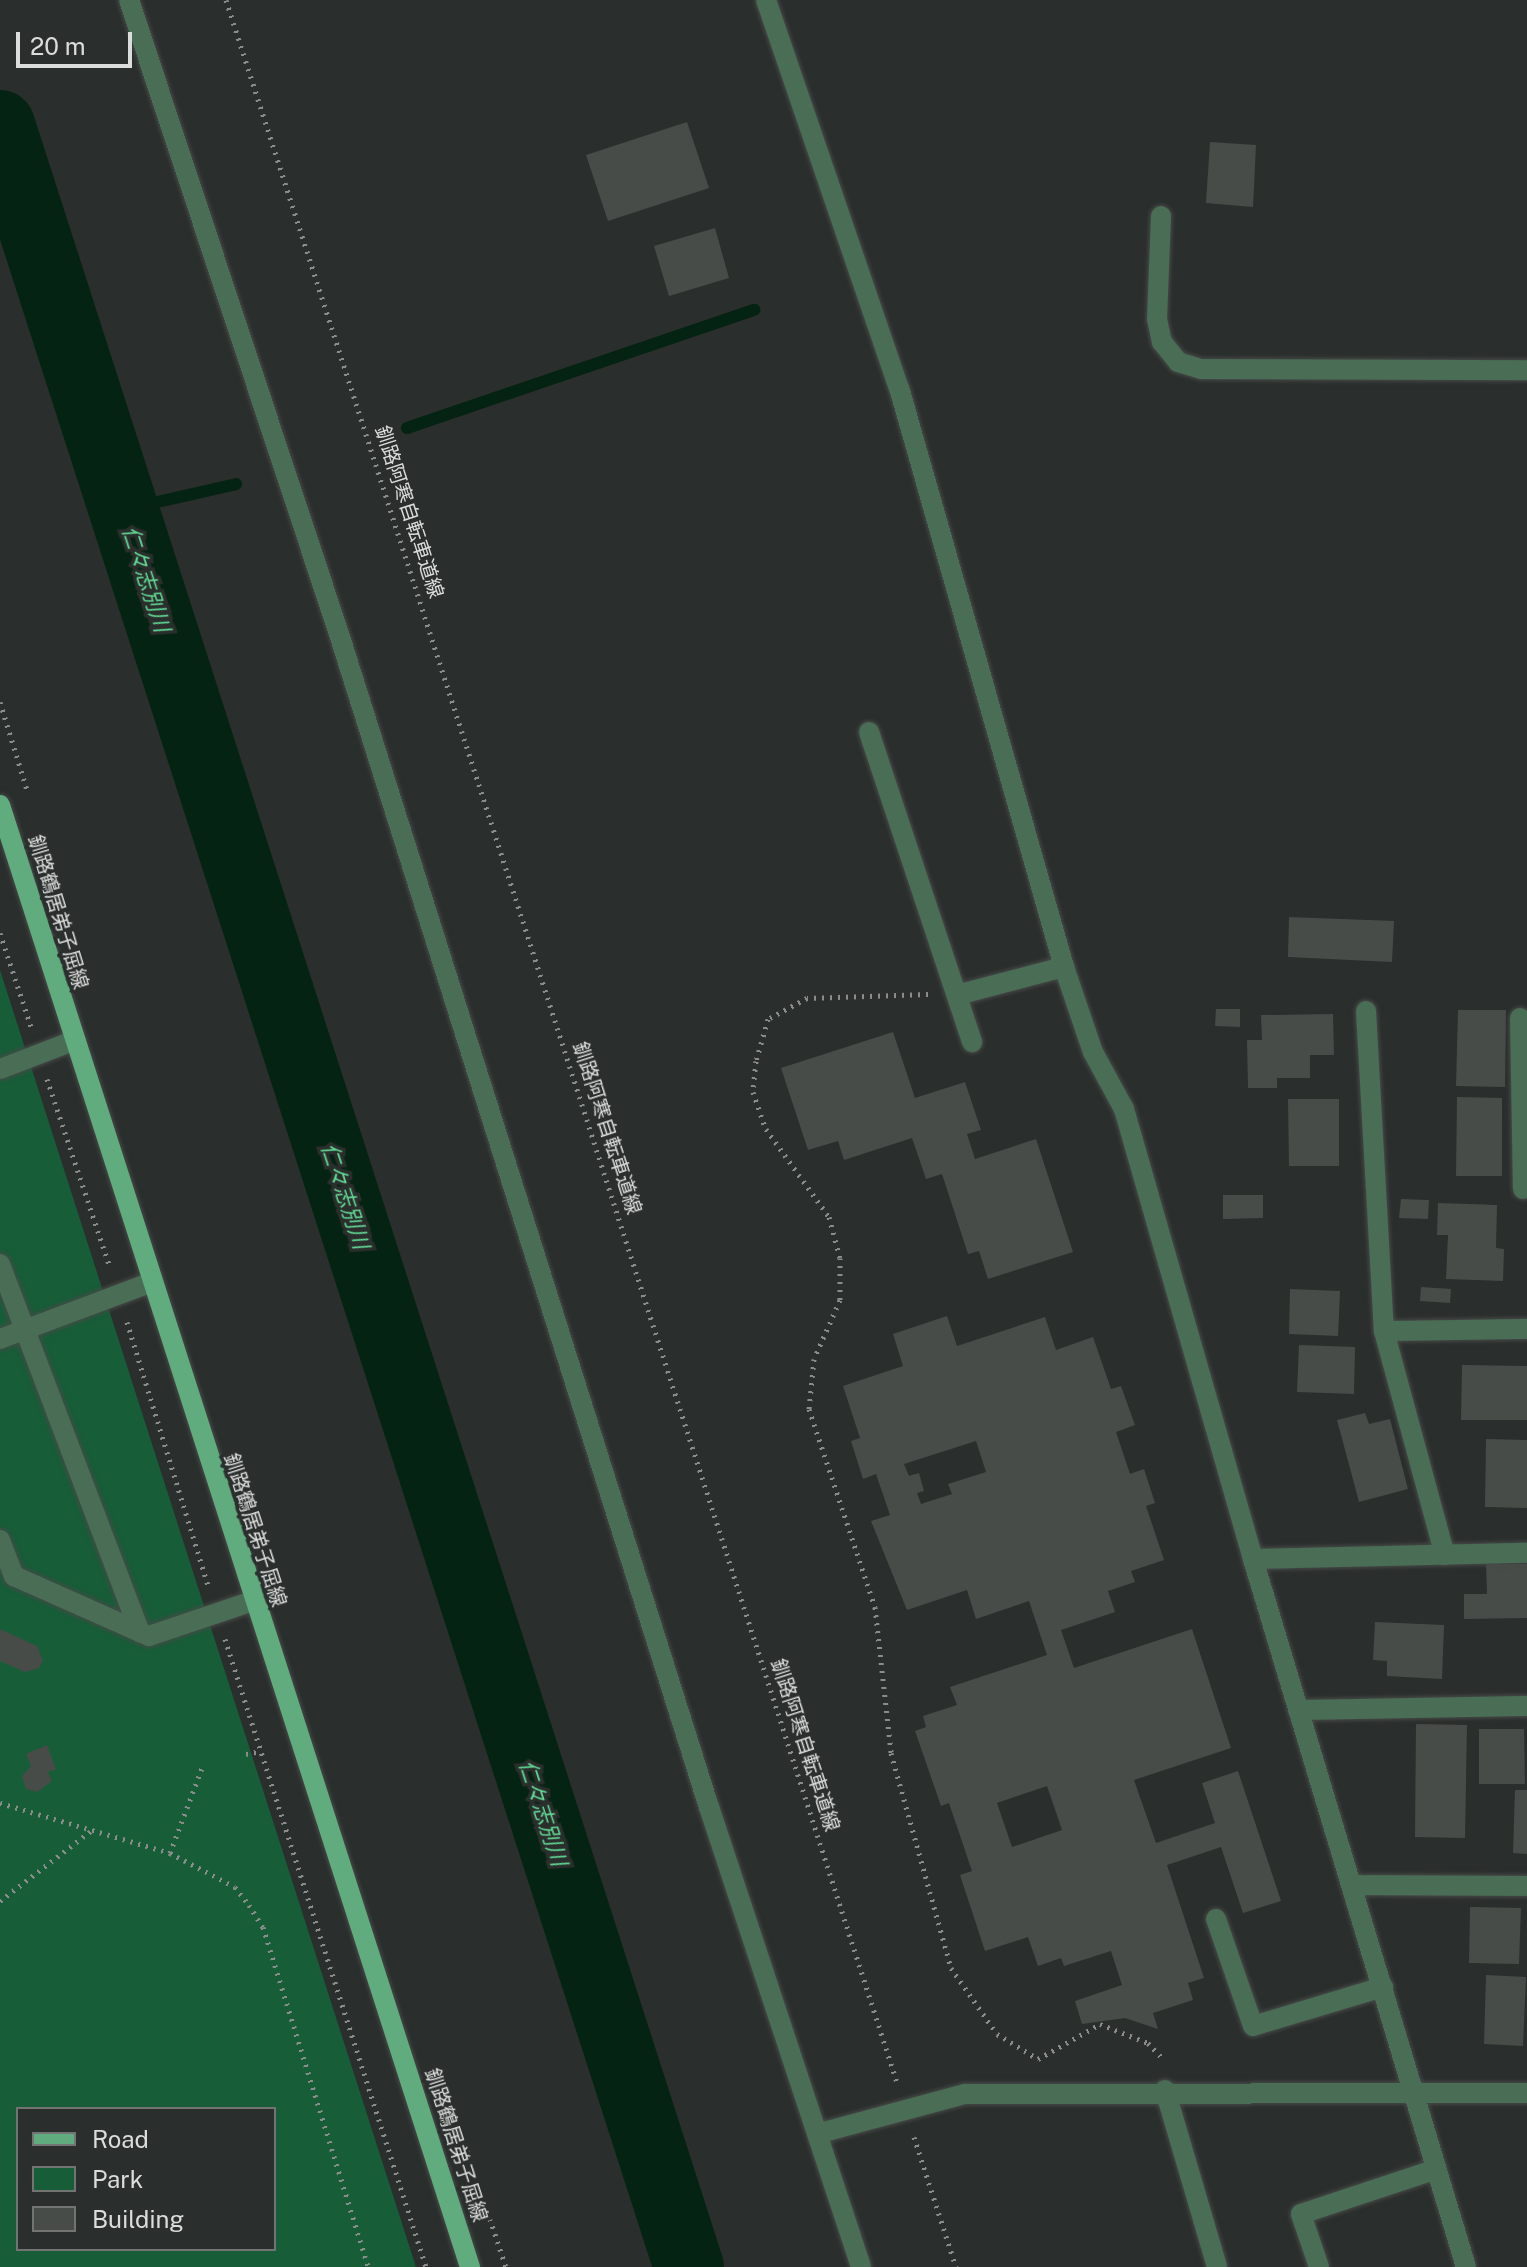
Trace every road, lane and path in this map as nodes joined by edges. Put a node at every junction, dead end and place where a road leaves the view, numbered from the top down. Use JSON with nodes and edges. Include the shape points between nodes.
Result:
{"nodes":[{"id":1,"x":129,"y":0,"type":"edge"},
{"id":2,"x":226,"y":0,"type":"edge"},
{"id":3,"x":766,"y":0,"type":"edge"},
{"id":4,"x":1161,"y":216,"type":"dead end"},
{"id":5,"x":1527,"y":370,"type":"edge"},
{"id":6,"x":869,"y":732,"type":"dead end"},
{"id":7,"x":0,"y":805,"type":"edge"},
{"id":8,"x":1064,"y":967,"type":"junction"},
{"id":9,"x":957,"y":995,"type":"junction"},
{"id":10,"x":1366,"y":1011,"type":"dead end"},
{"id":11,"x":1520,"y":1018,"type":"dead end"},
{"id":12,"x":73,"y":1041,"type":"junction"},
{"id":13,"x":972,"y":1042,"type":"dead end"},
{"id":14,"x":0,"y":1069,"type":"edge"},
{"id":15,"x":1524,"y":1109,"type":"edge"},
{"id":16,"x":1523,"y":1189,"type":"dead end"},
{"id":17,"x":0,"y":1264,"type":"edge"},
{"id":18,"x":150,"y":1283,"type":"junction"},
{"id":19,"x":1527,"y":1329,"type":"edge"},
{"id":20,"x":26,"y":1330,"type":"junction"},
{"id":21,"x":1384,"y":1331,"type":"junction"},
{"id":22,"x":0,"y":1339,"type":"edge"},
{"id":23,"x":0,"y":1540,"type":"edge"},
{"id":24,"x":1527,"y":1553,"type":"edge"},
{"id":25,"x":1445,"y":1555,"type":"junction"},
{"id":26,"x":1253,"y":1559,"type":"junction"},
{"id":27,"x":253,"y":1601,"type":"junction"},
{"id":28,"x":140,"y":1632,"type":"junction"},
{"id":29,"x":1527,"y":1706,"type":"edge"},
{"id":30,"x":1298,"y":1710,"type":"junction"},
{"id":31,"x":261,"y":1751,"type":"dead end"},
{"id":32,"x":246,"y":1754,"type":"dead end"},
{"id":33,"x":202,"y":1768,"type":"dead end"},
{"id":34,"x":0,"y":1803,"type":"edge"},
{"id":35,"x":92,"y":1831,"type":"junction"},
{"id":36,"x":170,"y":1853,"type":"junction"},
{"id":37,"x":1352,"y":1885,"type":"junction"},
{"id":38,"x":1527,"y":1886,"type":"edge"},
{"id":39,"x":0,"y":1901,"type":"edge"},
{"id":40,"x":1216,"y":1919,"type":"dead end"},
{"id":41,"x":1383,"y":1987,"type":"junction"},
{"id":42,"x":1174,"y":2090,"type":"junction"},
{"id":43,"x":1414,"y":2092,"type":"junction"},
{"id":44,"x":1527,"y":2093,"type":"edge"},
{"id":45,"x":905,"y":2107,"type":"junction"},
{"id":46,"x":820,"y":2133,"type":"junction"},
{"id":47,"x":1437,"y":2169,"type":"junction"},
{"id":48,"x":368,"y":2267,"type":"edge"},
{"id":49,"x":470,"y":2267,"type":"edge"},
{"id":50,"x":861,"y":2267,"type":"edge"},
{"id":51,"x":956,"y":2267,"type":"edge"},
{"id":52,"x":1217,"y":2267,"type":"edge"},
{"id":53,"x":1319,"y":2267,"type":"edge"},
{"id":54,"x":1466,"y":2267,"type":"edge"}],
"edges":[{"from":1,"to":46,"type":"street","via":[[340,637],[709,1807]]},
{"from":2,"to":45,"type":"path","name":"釧路阿寒自転車道線"},
{"from":3,"to":8,"type":"street","via":[[900,391]]},
{"from":4,"to":5,"type":"street","via":[[1157,319],[1162,342],[1178,362],[1201,369]]},
{"from":6,"to":9,"type":"street"},
{"from":7,"to":12,"type":"main road","name":"釧路鶴居弟子屈線"},
{"from":8,"to":9,"type":"street"},
{"from":8,"to":26,"type":"street","via":[[1093,1052],[1124,1109]]},
{"from":9,"to":13,"type":"street"},
{"from":9,"to":42,"type":"path","via":[[807,998],[768,1019],[753,1092],[766,1129],[829,1217],[840,1258],[840,1300],[814,1359],[809,1409],[875,1607],[891,1753],[951,1968],[997,2034],[1021,2052],[1038,2059],[1100,2024],[1148,2043]]},
{"from":10,"to":21,"type":"street"},
{"from":11,"to":15,"type":"street"},
{"from":12,"to":14,"type":"street"},
{"from":12,"to":18,"type":"main road","name":"釧路鶴居弟子屈線"},
{"from":15,"to":16,"type":"street"},
{"from":17,"to":20,"type":"street"},
{"from":18,"to":20,"type":"street"},
{"from":18,"to":27,"type":"main road","name":"釧路鶴居弟子屈線"},
{"from":19,"to":21,"type":"street"},
{"from":20,"to":22,"type":"street"},
{"from":20,"to":28,"type":"street"},
{"from":21,"to":25,"type":"street"},
{"from":23,"to":28,"type":"street","via":[[14,1576]]},
{"from":24,"to":25,"type":"street"},
{"from":25,"to":26,"type":"street"},
{"from":26,"to":30,"type":"street"},
{"from":27,"to":28,"type":"street","via":[[149,1636]]},
{"from":27,"to":49,"type":"main road","name":"釧路鶴居弟子屈線"},
{"from":29,"to":30,"type":"street"},
{"from":30,"to":37,"type":"street"},
{"from":31,"to":32,"type":"path"},
{"from":33,"to":36,"type":"path"},
{"from":34,"to":35,"type":"path"},
{"from":35,"to":36,"type":"path"},
{"from":35,"to":39,"type":"path"},
{"from":36,"to":48,"type":"path","via":[[235,1887],[263,1927]]},
{"from":37,"to":38,"type":"street"},
{"from":37,"to":41,"type":"street"},
{"from":40,"to":41,"type":"street","via":[[1253,2026]]},
{"from":41,"to":43,"type":"street"},
{"from":42,"to":43,"type":"street"},
{"from":42,"to":45,"type":"street","via":[[965,2094]]},
{"from":42,"to":52,"type":"street"},
{"from":43,"to":44,"type":"street"},
{"from":43,"to":47,"type":"street"},
{"from":45,"to":46,"type":"street"},
{"from":45,"to":51,"type":"path","name":"釧路阿寒自転車道線"},
{"from":46,"to":50,"type":"street"},
{"from":47,"to":53,"type":"street","via":[[1301,2214]]},
{"from":47,"to":54,"type":"street"}]}
